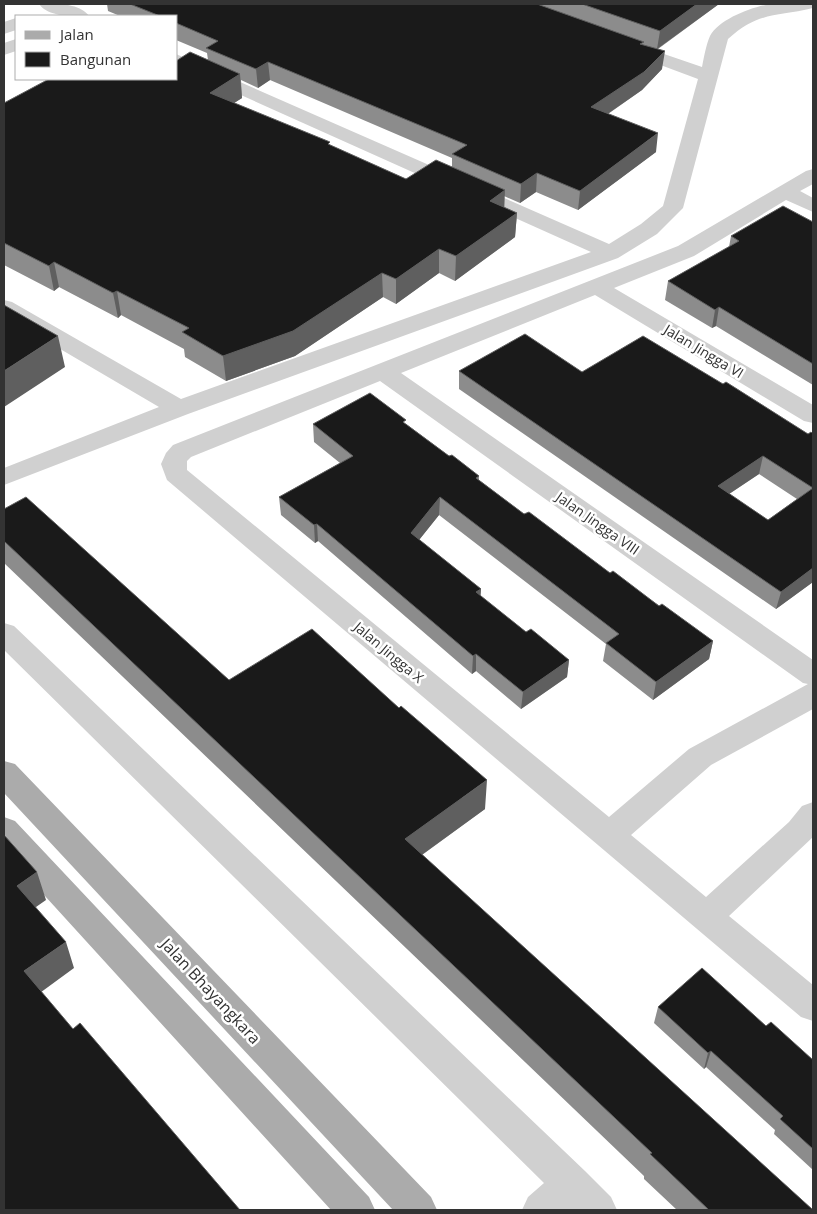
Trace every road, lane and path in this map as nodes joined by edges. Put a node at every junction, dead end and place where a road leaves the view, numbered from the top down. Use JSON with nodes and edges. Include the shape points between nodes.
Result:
{"nodes":[{"id":1,"x":96,"y":4,"type":"edge"},
{"id":2,"x":808,"y":4,"type":"edge"},
{"id":3,"x":48,"y":6,"type":"edge"},
{"id":4,"x":73,"y":15,"type":"edge"},
{"id":5,"x":78,"y":15,"type":"edge"},
{"id":6,"x":610,"y":40,"type":"edge"},
{"id":7,"x":178,"y":60,"type":"edge"},
{"id":8,"x":709,"y":76,"type":"junction"},
{"id":9,"x":813,"y":175,"type":"edge"},
{"id":10,"x":786,"y":192,"type":"junction"},
{"id":11,"x":813,"y":206,"type":"edge"},
{"id":12,"x":610,"y":253,"type":"junction"},
{"id":13,"x":595,"y":286,"type":"junction"},
{"id":14,"x":4,"y":308,"type":"edge"},
{"id":15,"x":382,"y":371,"type":"junction"},
{"id":16,"x":179,"y":408,"type":"junction"},
{"id":17,"x":813,"y":415,"type":"edge"},
{"id":18,"x":4,"y":477,"type":"edge"},
{"id":19,"x":4,"y":633,"type":"edge"},
{"id":20,"x":813,"y":675,"type":"edge"},
{"id":21,"x":813,"y":694,"type":"edge"},
{"id":22,"x":4,"y":773,"type":"edge"},
{"id":23,"x":813,"y":815,"type":"edge"},
{"id":24,"x":4,"y":830,"type":"edge"},
{"id":25,"x":609,"y":836,"type":"junction"},
{"id":26,"x":706,"y":917,"type":"junction"},
{"id":27,"x":813,"y":1006,"type":"edge"},
{"id":28,"x":572,"y":1184,"type":"junction"},
{"id":29,"x":356,"y":1210,"type":"edge"},
{"id":30,"x":418,"y":1210,"type":"edge"},
{"id":31,"x":541,"y":1210,"type":"edge"},
{"id":32,"x":598,"y":1210,"type":"edge"}],
"edges":[{"from":1,"to":5,"type":"street"},
{"from":2,"to":8,"type":"street","via":[[765,10],[736,22],[720,37]]},
{"from":3,"to":4,"type":"street"},
{"from":6,"to":8,"type":"street"},
{"from":7,"to":12,"type":"street"},
{"from":8,"to":12,"type":"street","via":[[673,208],[649,230]]},
{"from":9,"to":10,"type":"street"},
{"from":10,"to":11,"type":"street"},
{"from":10,"to":13,"type":"street","via":[[686,250]]},
{"from":12,"to":16,"type":"street"},
{"from":13,"to":15,"type":"street"},
{"from":13,"to":17,"type":"street","name":"Jalan Jingga VI"},
{"from":14,"to":16,"type":"street"},
{"from":15,"to":20,"type":"street","name":"Jalan Jingga VIII"},
{"from":15,"to":25,"type":"street","name":"Jalan Jingga X","via":[[182,451],[172,466],[176,474]]},
{"from":16,"to":18,"type":"street"},
{"from":19,"to":28,"type":"street"},
{"from":21,"to":25,"type":"street","via":[[700,757]]},
{"from":22,"to":30,"type":"main road","name":"Jalan Bhayangkara"},
{"from":23,"to":26,"type":"street"},
{"from":24,"to":29,"type":"main road"},
{"from":25,"to":26,"type":"street","name":"Jalan Jingga X"},
{"from":26,"to":27,"type":"street","name":"Jalan Jingga X"},
{"from":28,"to":31,"type":"street"},
{"from":28,"to":32,"type":"street"}]}
